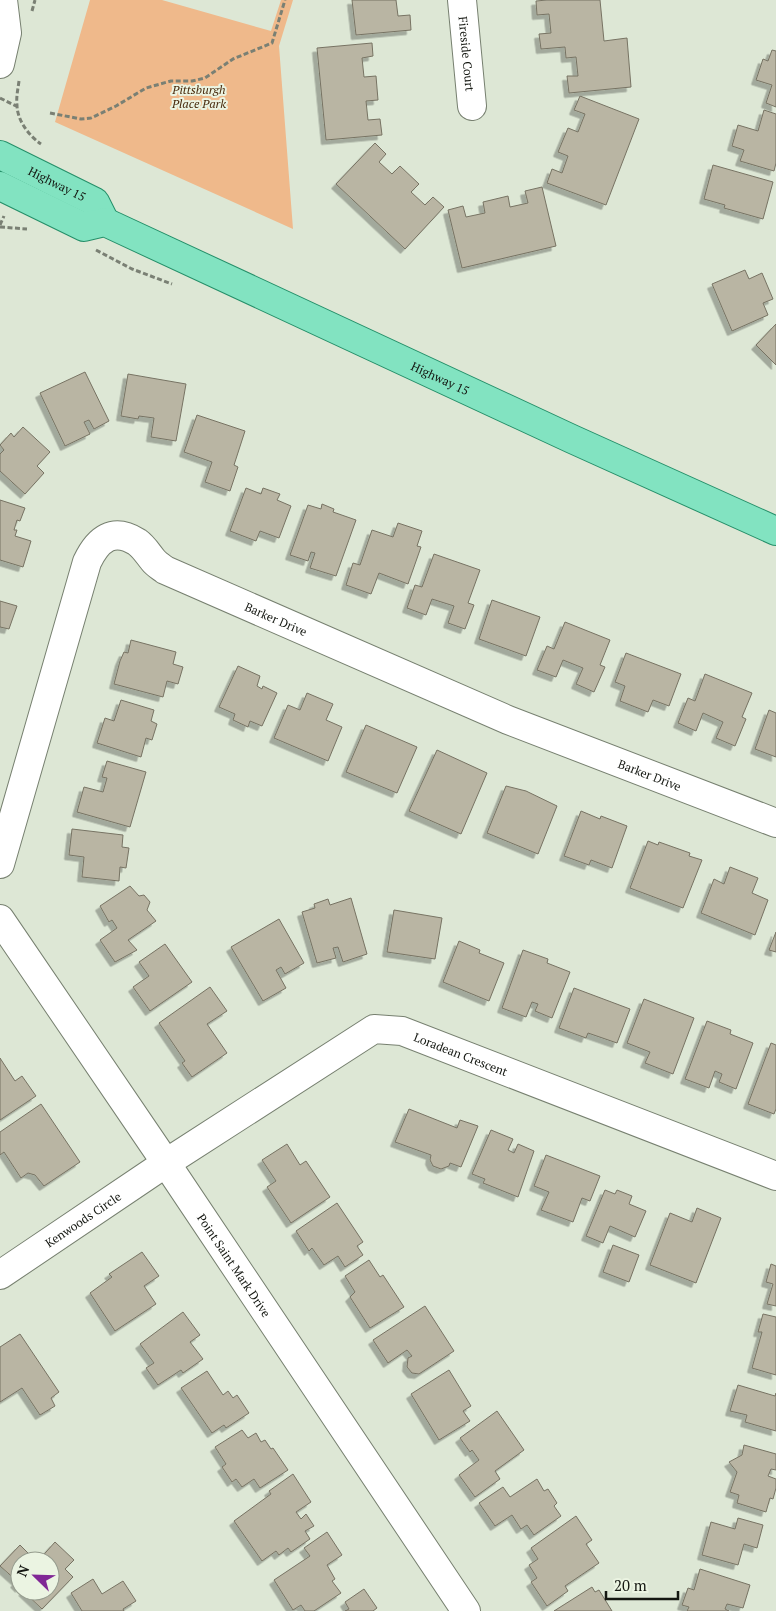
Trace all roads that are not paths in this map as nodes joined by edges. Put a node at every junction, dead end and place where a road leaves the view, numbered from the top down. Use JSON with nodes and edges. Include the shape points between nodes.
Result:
{"nodes":[{"id":1,"x":1,"y":0,"type":"edge"},
{"id":2,"x":462,"y":0,"type":"edge"},
{"id":3,"x":0,"y":64,"type":"edge"},
{"id":4,"x":472,"y":106,"type":"dead end"},
{"id":5,"x":0,"y":155,"type":"edge"},
{"id":6,"x":0,"y":186,"type":"edge"},
{"id":7,"x":105,"y":222,"type":"junction"},
{"id":8,"x":776,"y":531,"type":"edge"},
{"id":9,"x":776,"y":823,"type":"edge"},
{"id":10,"x":0,"y":864,"type":"edge"},
{"id":11,"x":0,"y":919,"type":"edge"},
{"id":12,"x":166,"y":1163,"type":"junction"},
{"id":13,"x":776,"y":1176,"type":"edge"},
{"id":14,"x":0,"y":1275,"type":"edge"},
{"id":15,"x":466,"y":1611,"type":"edge"}],
"edges":[{"from":1,"to":3,"type":"street","via":[[7,32]]},
{"from":2,"to":4,"type":"street","name":"Fireside Court"},
{"from":5,"to":7,"type":"main road","name":"Highway 15","via":[[95,202]]},
{"from":6,"to":7,"type":"main road","via":[[84,227]]},
{"from":7,"to":8,"type":"main road","name":"Highway 15"},
{"from":9,"to":10,"type":"street","name":"Barker Drive","via":[[490,712],[165,570],[138,543],[113,535],[102,540],[87,562]]},
{"from":11,"to":12,"type":"street","name":"Point Saint Mark Drive"},
{"from":12,"to":13,"type":"street","name":"Loradean Crescent","via":[[374,1029],[402,1031]]},
{"from":12,"to":14,"type":"street","name":"Kenwoods Circle"},
{"from":12,"to":15,"type":"street","name":"Point Saint Mark Drive"}]}
